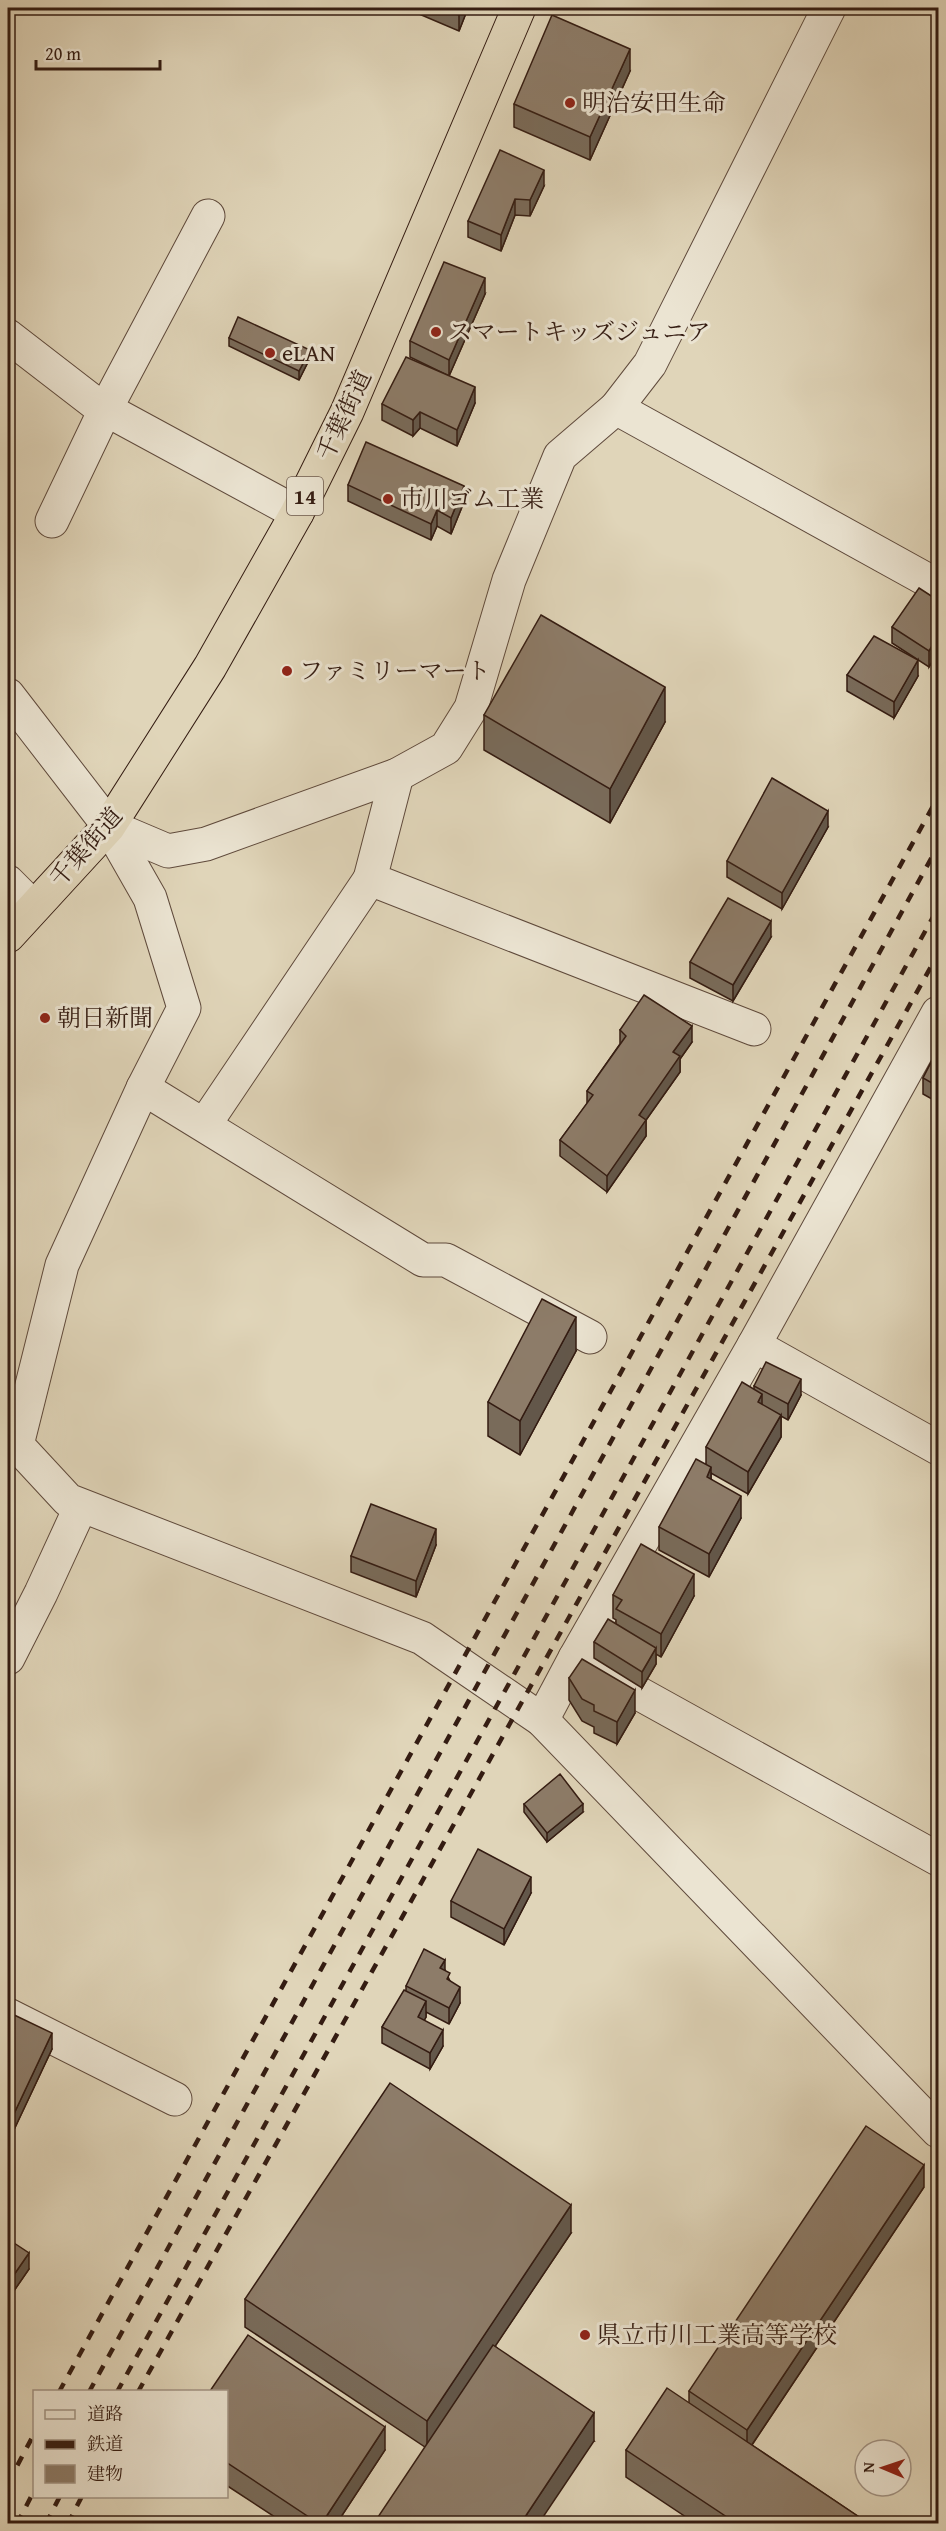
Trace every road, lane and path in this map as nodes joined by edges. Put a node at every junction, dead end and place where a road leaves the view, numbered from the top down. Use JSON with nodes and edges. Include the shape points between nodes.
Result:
{"nodes":[{"id":1,"x":519,"y":8,"type":"edge"},
{"id":2,"x":829,"y":8,"type":"edge"},
{"id":3,"x":208,"y":216,"type":"dead end"},
{"id":4,"x":8,"y":336,"type":"edge"},
{"id":5,"x":616,"y":408,"type":"junction"},
{"id":6,"x":105,"y":410,"type":"junction"},
{"id":7,"x":297,"y":513,"type":"junction"},
{"id":8,"x":52,"y":521,"type":"dead end"},
{"id":9,"x":939,"y":586,"type":"edge"},
{"id":10,"x":8,"y":694,"type":"edge"},
{"id":11,"x":398,"y":775,"type":"junction"},
{"id":12,"x":110,"y":826,"type":"junction"},
{"id":13,"x":370,"y":879,"type":"junction"},
{"id":14,"x":8,"y":882,"type":"edge"},
{"id":15,"x":33,"y":907,"type":"junction"},
{"id":16,"x":8,"y":936,"type":"edge"},
{"id":17,"x":754,"y":1029,"type":"dead end"},
{"id":18,"x":935,"y":1029,"type":"edge"},
{"id":19,"x":142,"y":1088,"type":"junction"},
{"id":20,"x":205,"y":1124,"type":"junction"},
{"id":21,"x":590,"y":1337,"type":"dead end"},
{"id":22,"x":754,"y":1345,"type":"junction"},
{"id":23,"x":12,"y":1446,"type":"edge"},
{"id":24,"x":939,"y":1448,"type":"edge"},
{"id":25,"x":81,"y":1506,"type":"junction"},
{"id":26,"x":8,"y":1658,"type":"edge"},
{"id":27,"x":575,"y":1658,"type":"junction"},
{"id":28,"x":542,"y":1720,"type":"junction"},
{"id":29,"x":939,"y":1859,"type":"edge"},
{"id":30,"x":8,"y":2014,"type":"edge"},
{"id":31,"x":175,"y":2099,"type":"dead end"},
{"id":32,"x":939,"y":2131,"type":"edge"}],
"edges":[{"from":1,"to":7,"type":"highway","name":"千葉街道","number":"14","via":[[347,412]]},
{"from":2,"to":5,"type":"street","via":[[650,364]]},
{"from":3,"to":6,"type":"street"},
{"from":4,"to":6,"type":"street"},
{"from":5,"to":9,"type":"street"},
{"from":5,"to":11,"type":"street","via":[[560,456],[509,580],[471,708],[446,748]]},
{"from":6,"to":7,"type":"street"},
{"from":6,"to":8,"type":"street"},
{"from":7,"to":12,"type":"highway","name":"千葉街道","number":"14","via":[[210,667]]},
{"from":10,"to":12,"type":"street"},
{"from":11,"to":12,"type":"street","via":[[206,844],[168,851]]},
{"from":11,"to":13,"type":"street"},
{"from":12,"to":15,"type":"highway","name":"千葉街道","number":"14"},
{"from":12,"to":19,"type":"street","via":[[150,898],[184,1008]]},
{"from":13,"to":17,"type":"street"},
{"from":13,"to":20,"type":"street"},
{"from":14,"to":15,"type":"street"},
{"from":15,"to":16,"type":"highway","name":"千葉街道","number":"14"},
{"from":18,"to":22,"type":"street"},
{"from":19,"to":20,"type":"street"},
{"from":19,"to":23,"type":"street","via":[[62,1265]]},
{"from":20,"to":21,"type":"street","via":[[423,1260],[446,1260]]},
{"from":22,"to":24,"type":"street"},
{"from":22,"to":27,"type":"street"},
{"from":23,"to":25,"type":"street","via":[[68,1500]]},
{"from":25,"to":26,"type":"street"},
{"from":25,"to":28,"type":"street","via":[[422,1638]]},
{"from":27,"to":28,"type":"street"},
{"from":27,"to":29,"type":"street"},
{"from":28,"to":32,"type":"street"},
{"from":30,"to":31,"type":"street"}]}
